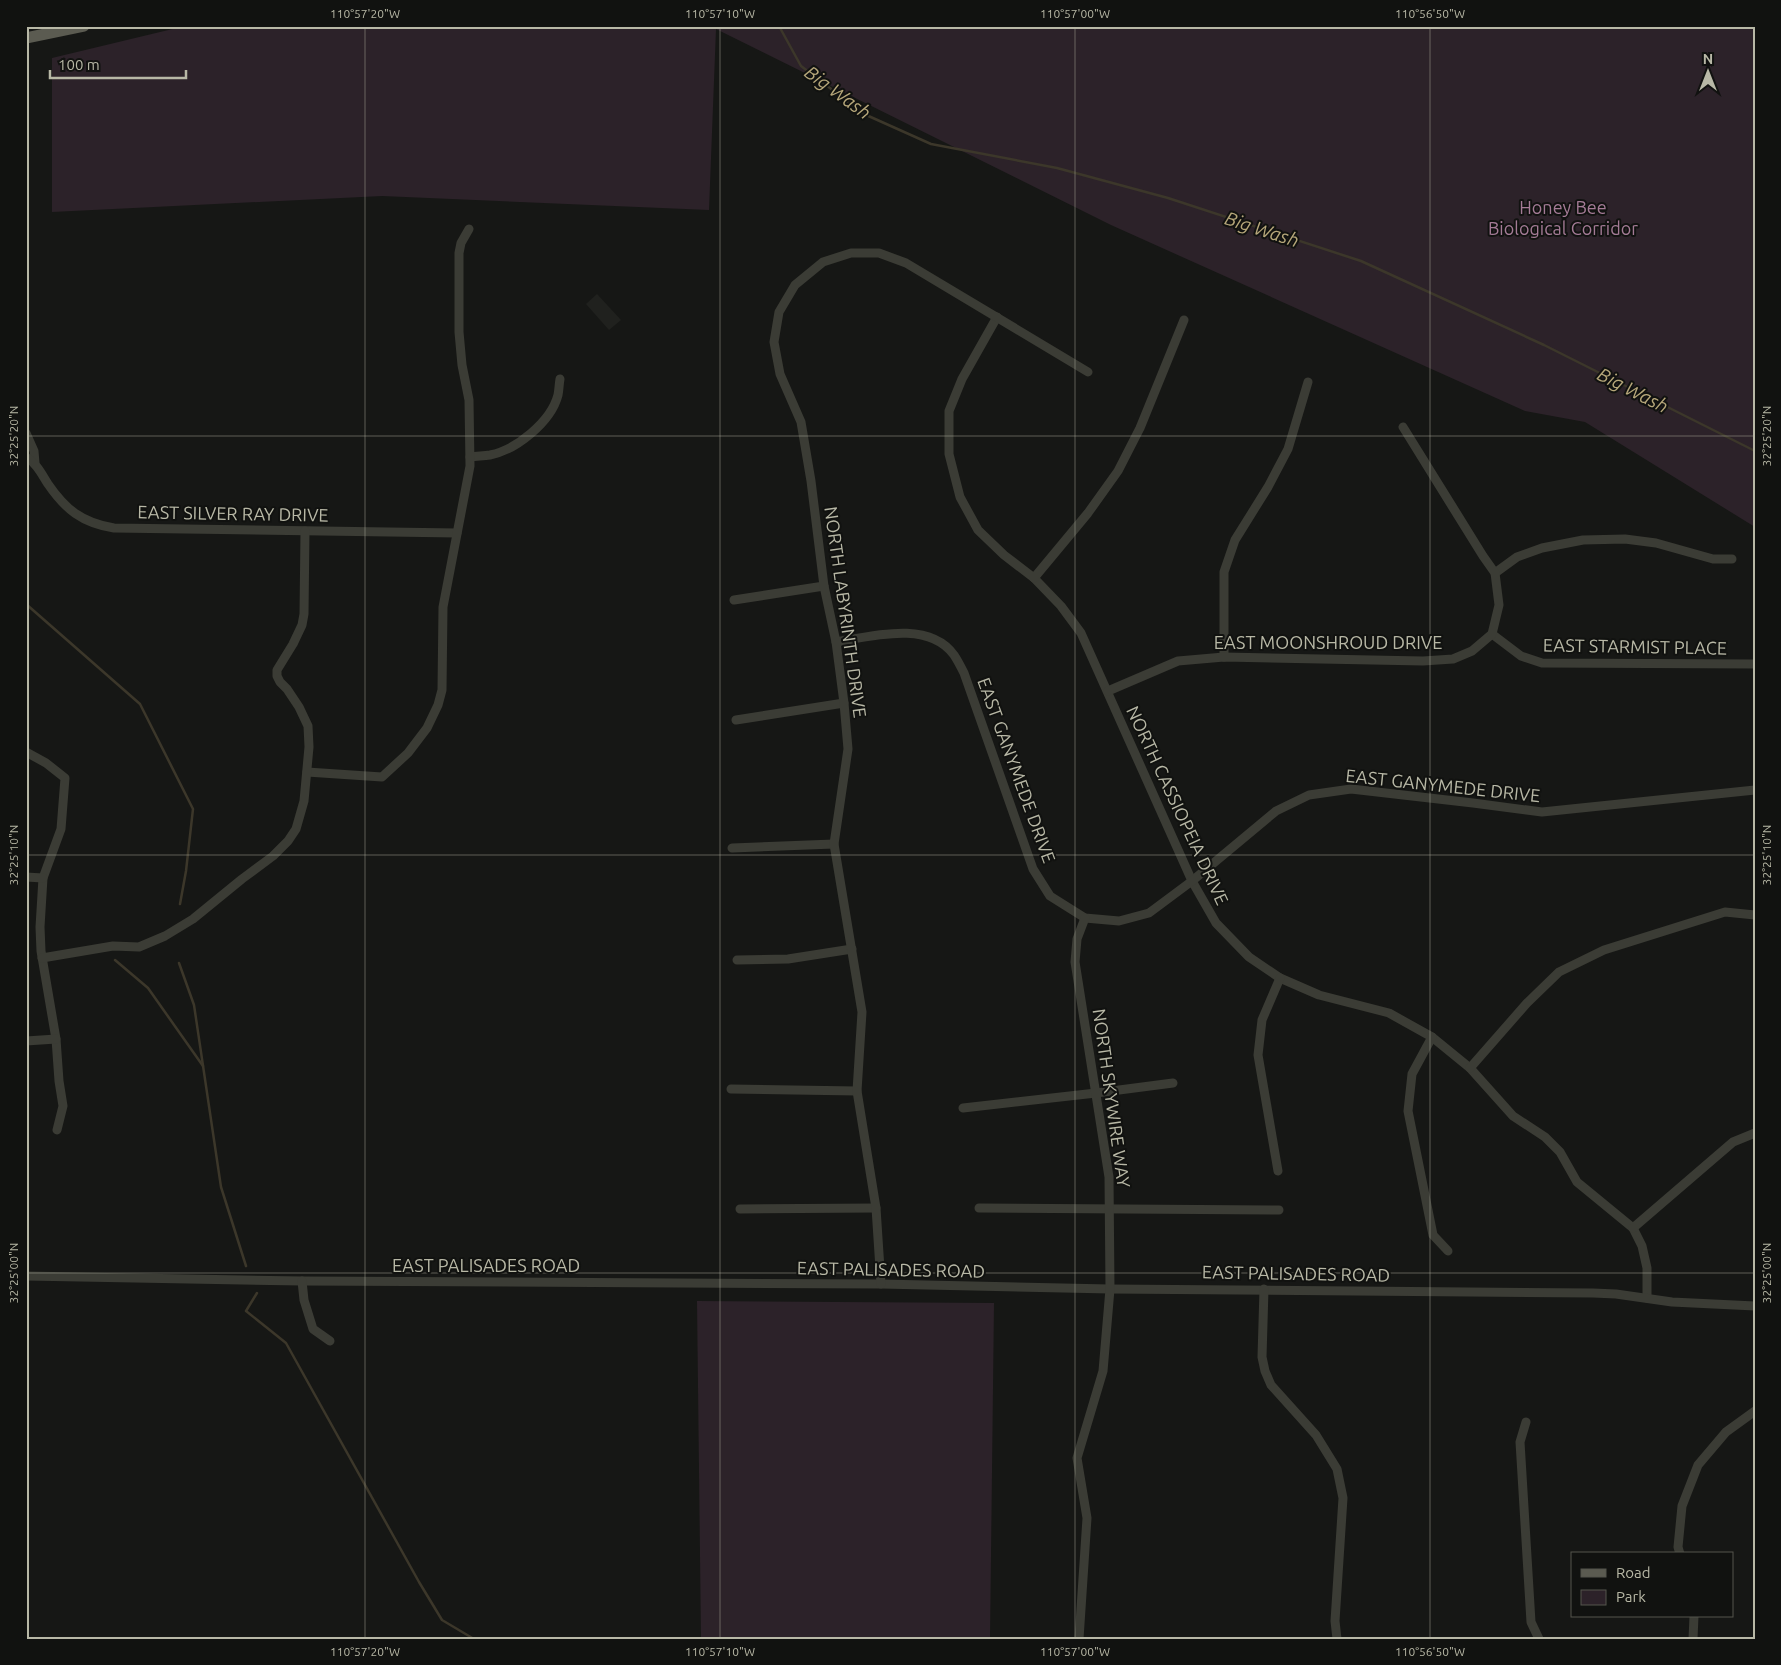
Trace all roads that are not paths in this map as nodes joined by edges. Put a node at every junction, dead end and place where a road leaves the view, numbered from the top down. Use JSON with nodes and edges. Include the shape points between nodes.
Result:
{"nodes":[{"id":1,"x":84,"y":26,"type":"edge"},
{"id":2,"x":26,"y":38,"type":"edge"},
{"id":3,"x":469,"y":229,"type":"dead end"},
{"id":4,"x":997,"y":317,"type":"junction"},
{"id":5,"x":1184,"y":320,"type":"dead end"},
{"id":6,"x":1088,"y":372,"type":"dead end"},
{"id":7,"x":560,"y":380,"type":"dead end"},
{"id":8,"x":1308,"y":382,"type":"dead end"},
{"id":9,"x":1403,"y":427,"type":"dead end"},
{"id":10,"x":26,"y":434,"type":"edge"},
{"id":11,"x":26,"y":457,"type":"edge"},
{"id":12,"x":470,"y":457,"type":"junction"},
{"id":13,"x":35,"y":463,"type":"junction"},
{"id":14,"x":305,"y":531,"type":"junction"},
{"id":15,"x":457,"y":533,"type":"junction"},
{"id":16,"x":1732,"y":559,"type":"dead end"},
{"id":17,"x":1495,"y":573,"type":"junction"},
{"id":18,"x":1034,"y":578,"type":"junction"},
{"id":19,"x":824,"y":586,"type":"junction"},
{"id":20,"x":734,"y":600,"type":"dead end"},
{"id":21,"x":1492,"y":634,"type":"junction"},
{"id":22,"x":836,"y":642,"type":"junction"},
{"id":23,"x":1224,"y":657,"type":"junction"},
{"id":24,"x":1755,"y":664,"type":"edge"},
{"id":25,"x":1108,"y":691,"type":"junction"},
{"id":26,"x":844,"y":703,"type":"junction"},
{"id":27,"x":736,"y":720,"type":"dead end"},
{"id":28,"x":26,"y":752,"type":"edge"},
{"id":29,"x":307,"y":772,"type":"junction"},
{"id":30,"x":1755,"y":790,"type":"edge"},
{"id":31,"x":834,"y":844,"type":"junction"},
{"id":32,"x":732,"y":848,"type":"dead end"},
{"id":33,"x":26,"y":877,"type":"edge"},
{"id":34,"x":43,"y":878,"type":"junction"},
{"id":35,"x":1192,"y":881,"type":"junction"},
{"id":36,"x":1755,"y":915,"type":"edge"},
{"id":37,"x":1085,"y":918,"type":"junction"},
{"id":38,"x":852,"y":949,"type":"junction"},
{"id":39,"x":42,"y":958,"type":"junction"},
{"id":40,"x":737,"y":960,"type":"dead end"},
{"id":41,"x":1280,"y":978,"type":"junction"},
{"id":42,"x":1432,"y":1037,"type":"junction"},
{"id":43,"x":56,"y":1039,"type":"junction"},
{"id":44,"x":26,"y":1041,"type":"edge"},
{"id":45,"x":1470,"y":1068,"type":"junction"},
{"id":46,"x":1173,"y":1083,"type":"dead end"},
{"id":47,"x":731,"y":1089,"type":"dead end"},
{"id":48,"x":857,"y":1091,"type":"junction"},
{"id":49,"x":1096,"y":1093,"type":"junction"},
{"id":50,"x":963,"y":1108,"type":"dead end"},
{"id":51,"x":57,"y":1130,"type":"dead end"},
{"id":52,"x":1755,"y":1133,"type":"edge"},
{"id":53,"x":1278,"y":1171,"type":"dead end"},
{"id":54,"x":876,"y":1208,"type":"junction"},
{"id":55,"x":979,"y":1208,"type":"dead end"},
{"id":56,"x":1109,"y":1208,"type":"junction"},
{"id":57,"x":740,"y":1209,"type":"dead end"},
{"id":58,"x":1279,"y":1210,"type":"dead end"},
{"id":59,"x":1633,"y":1228,"type":"junction"},
{"id":60,"x":1448,"y":1251,"type":"dead end"},
{"id":61,"x":26,"y":1276,"type":"edge"},
{"id":62,"x":302,"y":1280,"type":"junction"},
{"id":63,"x":881,"y":1284,"type":"junction"},
{"id":64,"x":1110,"y":1288,"type":"junction"},
{"id":65,"x":1264,"y":1289,"type":"junction"},
{"id":66,"x":1647,"y":1298,"type":"junction"},
{"id":67,"x":1754,"y":1306,"type":"edge"},
{"id":68,"x":330,"y":1341,"type":"dead end"},
{"id":69,"x":1755,"y":1411,"type":"edge"},
{"id":70,"x":1526,"y":1422,"type":"dead end"},
{"id":71,"x":1679,"y":1552,"type":"edge"},
{"id":72,"x":1694,"y":1618,"type":"edge"},
{"id":73,"x":1079,"y":1639,"type":"edge"},
{"id":74,"x":1337,"y":1639,"type":"edge"},
{"id":75,"x":1540,"y":1639,"type":"edge"},
{"id":76,"x":1693,"y":1639,"type":"edge"}],
"edges":[{"from":1,"to":2,"type":"main road"},
{"from":3,"to":12,"type":"street","via":[[459,253],[459,322],[469,400]]},
{"from":4,"to":6,"type":"street","name":"NORTH LABYRINTH DRIVE"},
{"from":4,"to":18,"type":"street","name":"NORTH CASSIOPEIA DRIVE","via":[[962,379],[949,411],[949,454],[960,497],[978,530]]},
{"from":4,"to":19,"type":"street","name":"NORTH LABYRINTH DRIVE","via":[[906,263],[879,253],[852,253],[823,262],[795,285],[779,312],[774,342],[780,374],[801,422]]},
{"from":5,"to":18,"type":"street","via":[[1140,428],[1118,471]]},
{"from":7,"to":12,"type":"street","via":[[554,404],[527,437],[490,455]]},
{"from":8,"to":23,"type":"street","via":[[1288,449],[1235,540],[1224,572]]},
{"from":9,"to":17,"type":"street"},
{"from":10,"to":13,"type":"street","name":"EAST SILVER RAY DRIVE","via":[[34,451]]},
{"from":11,"to":13,"type":"street","name":"EAST SILVER RAY DRIVE"},
{"from":12,"to":15,"type":"street"},
{"from":13,"to":14,"type":"street","name":"EAST SILVER RAY DRIVE","via":[[59,499],[74,514],[103,526]]},
{"from":14,"to":15,"type":"street","name":"EAST SILVER RAY DRIVE"},
{"from":14,"to":29,"type":"street","via":[[304,614],[277,676],[300,707],[308,726]]},
{"from":15,"to":29,"type":"street","via":[[443,607],[442,690],[427,728],[408,753],[382,777]]},
{"from":16,"to":17,"type":"street","via":[[1713,559],[1656,543],[1625,539],[1583,540],[1517,557]]},
{"from":17,"to":21,"type":"street","via":[[1499,606]]},
{"from":18,"to":25,"type":"street","name":"NORTH CASSIOPEIA DRIVE","via":[[1081,633]]},
{"from":19,"to":20,"type":"street"},
{"from":19,"to":22,"type":"street","name":"NORTH LABYRINTH DRIVE"},
{"from":21,"to":23,"type":"street","name":"EAST MOONSHROUD DRIVE","via":[[1472,651],[1453,659],[1423,662]]},
{"from":21,"to":24,"type":"street","name":"EAST STARMIST PLACE","via":[[1521,656],[1542,663]]},
{"from":22,"to":26,"type":"street","name":"NORTH LABYRINTH DRIVE"},
{"from":22,"to":37,"type":"street","name":"EAST GANYMEDE DRIVE","via":[[892,633],[916,633],[938,642],[954,654],[964,673],[1034,869],[1050,896]]},
{"from":23,"to":25,"type":"street","name":"EAST MOONSHROUD DRIVE","via":[[1178,661]]},
{"from":25,"to":35,"type":"street","name":"NORTH CASSIOPEIA DRIVE"},
{"from":26,"to":27,"type":"street"},
{"from":26,"to":31,"type":"street","name":"NORTH LABYRINTH DRIVE","via":[[848,749]]},
{"from":28,"to":34,"type":"street","via":[[65,778],[61,829]]},
{"from":29,"to":39,"type":"street","via":[[301,814],[288,841],[193,919],[139,947],[113,946]]},
{"from":30,"to":35,"type":"street","name":"EAST GANYMEDE DRIVE","via":[[1542,812],[1351,789],[1309,795],[1276,811]]},
{"from":31,"to":32,"type":"street"},
{"from":31,"to":38,"type":"street","name":"NORTH LABYRINTH DRIVE"},
{"from":33,"to":34,"type":"street"},
{"from":34,"to":39,"type":"street"},
{"from":35,"to":37,"type":"street","name":"EAST GANYMEDE DRIVE","via":[[1149,913],[1118,921]]},
{"from":35,"to":41,"type":"street","name":"NORTH CASSIOPEIA DRIVE","via":[[1216,923],[1249,957]]},
{"from":36,"to":45,"type":"street","via":[[1725,912],[1604,950],[1559,972]]},
{"from":37,"to":49,"type":"street","name":"NORTH SKYWIRE WAY","via":[[1077,939],[1076,962]]},
{"from":38,"to":40,"type":"street","via":[[788,959]]},
{"from":38,"to":48,"type":"street","name":"NORTH LABYRINTH DRIVE","via":[[862,1012]]},
{"from":39,"to":43,"type":"street"},
{"from":41,"to":42,"type":"street","name":"NORTH CASSIOPEIA DRIVE","via":[[1319,995],[1389,1013]]},
{"from":41,"to":53,"type":"street","via":[[1262,1020],[1258,1055]]},
{"from":42,"to":45,"type":"street","name":"NORTH CASSIOPEIA DRIVE"},
{"from":42,"to":60,"type":"street","via":[[1412,1074],[1408,1111],[1433,1235]]},
{"from":43,"to":44,"type":"street"},
{"from":43,"to":51,"type":"street","via":[[64,1106]]},
{"from":45,"to":59,"type":"street","name":"NORTH CASSIOPEIA DRIVE","via":[[1513,1116],[1545,1137],[1560,1152],[1577,1182]]},
{"from":46,"to":49,"type":"street"},
{"from":47,"to":48,"type":"street"},
{"from":48,"to":54,"type":"street","name":"NORTH LABYRINTH DRIVE"},
{"from":49,"to":50,"type":"street"},
{"from":49,"to":56,"type":"street","name":"NORTH SKYWIRE WAY","via":[[1109,1178]]},
{"from":52,"to":59,"type":"street","via":[[1733,1142]]},
{"from":54,"to":57,"type":"street"},
{"from":54,"to":63,"type":"street","name":"NORTH LABYRINTH DRIVE"},
{"from":55,"to":56,"type":"street"},
{"from":56,"to":58,"type":"street"},
{"from":56,"to":64,"type":"street","name":"NORTH SKYWIRE WAY"},
{"from":59,"to":66,"type":"street","name":"NORTH CASSIOPEIA DRIVE","via":[[1642,1246],[1647,1268]]},
{"from":61,"to":62,"type":"street","name":"EAST PALISADES ROAD"},
{"from":62,"to":63,"type":"street","name":"EAST PALISADES ROAD"},
{"from":62,"to":68,"type":"street","via":[[313,1329]]},
{"from":63,"to":64,"type":"street","name":"EAST PALISADES ROAD"},
{"from":64,"to":65,"type":"street","name":"EAST PALISADES ROAD"},
{"from":64,"to":73,"type":"street","name":"NORTH SKYWIRE WAY","via":[[1104,1371],[1077,1458],[1087,1518]]},
{"from":65,"to":66,"type":"street","name":"EAST PALISADES ROAD","via":[[1593,1293]]},
{"from":65,"to":74,"type":"street","via":[[1262,1357],[1265,1371],[1271,1385],[1316,1435],[1337,1469],[1344,1498],[1335,1621]]},
{"from":66,"to":67,"type":"street","name":"EAST PALISADES ROAD"},
{"from":69,"to":71,"type":"street","via":[[1726,1432],[1698,1465],[1682,1506]]},
{"from":70,"to":75,"type":"street","via":[[1520,1442],[1531,1622]]},
{"from":72,"to":76,"type":"street"}]}
